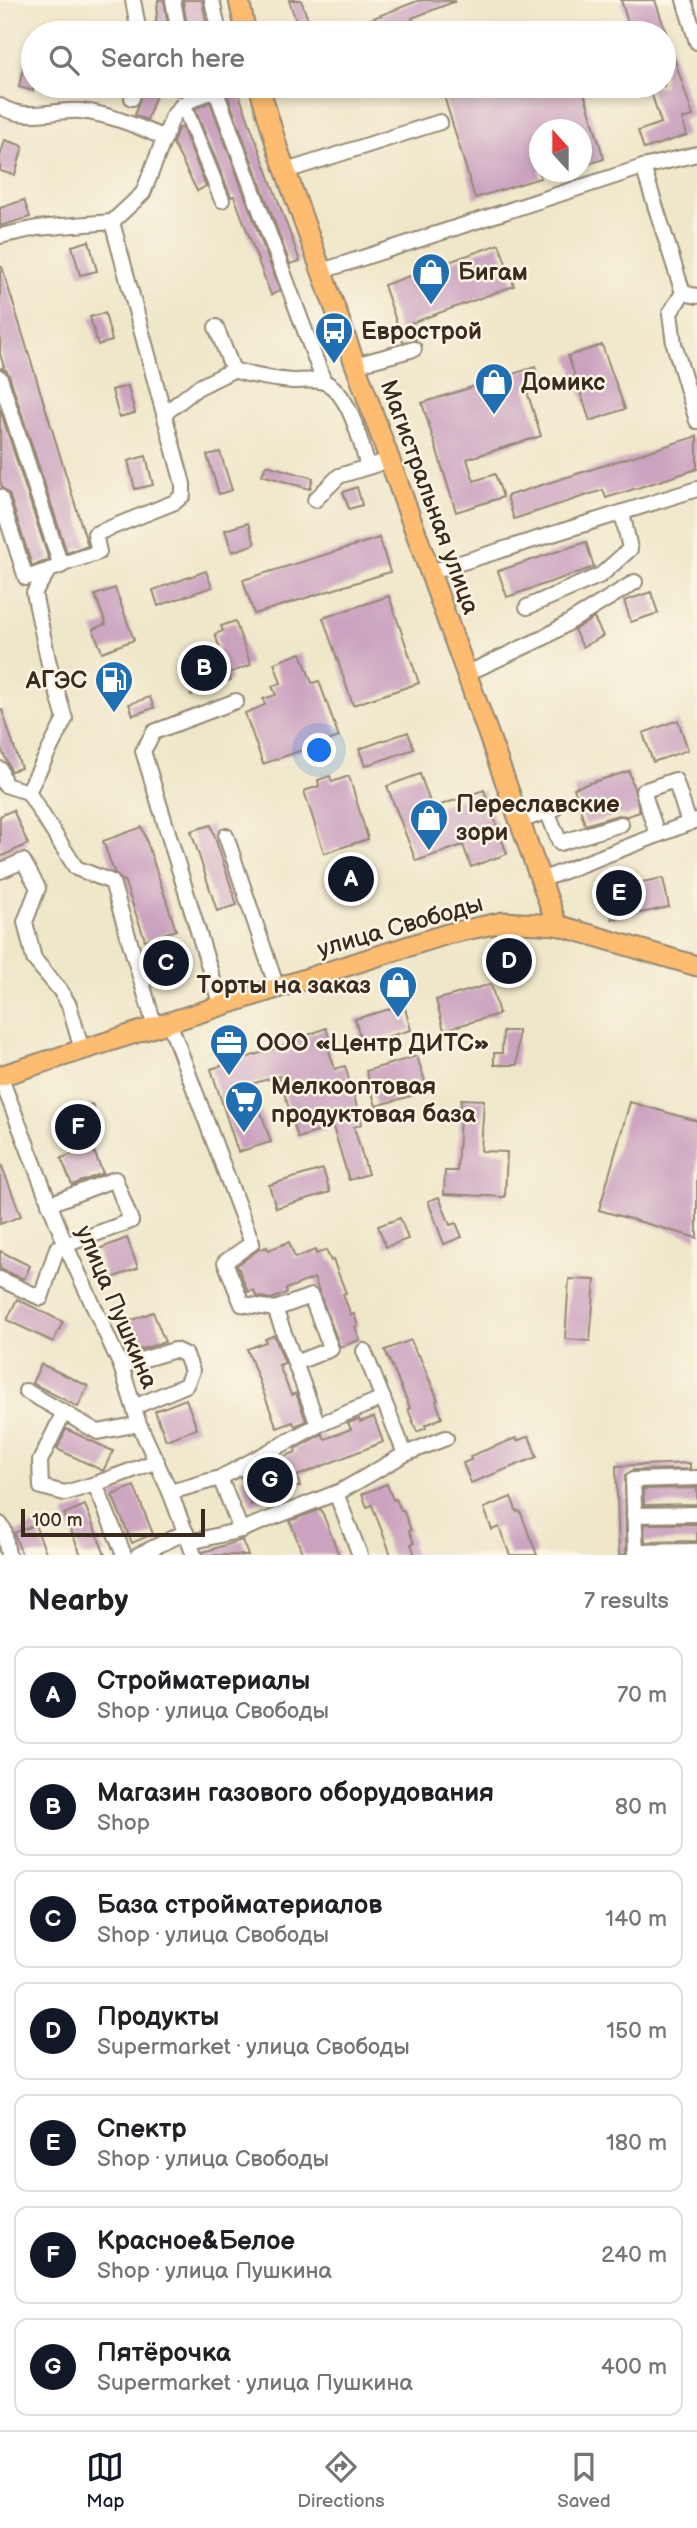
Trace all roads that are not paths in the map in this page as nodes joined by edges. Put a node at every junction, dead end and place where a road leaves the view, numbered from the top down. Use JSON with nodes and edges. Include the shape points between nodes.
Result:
{"nodes":[{"id":1,"x":132,"y":0,"type":"edge"},
{"id":2,"x":173,"y":0,"type":"edge"},
{"id":3,"x":212,"y":0,"type":"edge"},
{"id":4,"x":239,"y":0,"type":"edge"},
{"id":5,"x":684,"y":0,"type":"edge"},
{"id":6,"x":136,"y":21,"type":"edge"},
{"id":7,"x":177,"y":21,"type":"edge"},
{"id":8,"x":216,"y":21,"type":"edge"},
{"id":9,"x":243,"y":21,"type":"edge"},
{"id":10,"x":697,"y":42,"type":"edge"},
{"id":11,"x":186,"y":98,"type":"edge"},
{"id":12,"x":189,"y":98,"type":"edge"},
{"id":13,"x":222,"y":98,"type":"edge"},
{"id":14,"x":263,"y":98,"type":"edge"},
{"id":15,"x":0,"y":106,"type":"edge"},
{"id":16,"x":440,"y":122,"type":"dead end"},
{"id":17,"x":165,"y":138,"type":"junction"},
{"id":18,"x":697,"y":154,"type":"edge"},
{"id":19,"x":643,"y":167,"type":"junction"},
{"id":20,"x":286,"y":171,"type":"junction"},
{"id":21,"x":222,"y":200,"type":"dead end"},
{"id":22,"x":112,"y":222,"type":"junction"},
{"id":23,"x":0,"y":236,"type":"edge"},
{"id":24,"x":322,"y":271,"type":"junction"},
{"id":25,"x":690,"y":295,"type":"edge"},
{"id":26,"x":216,"y":327,"type":"dead end"},
{"id":27,"x":414,"y":349,"type":"dead end"},
{"id":28,"x":355,"y":365,"type":"junction"},
{"id":29,"x":233,"y":370,"type":"junction"},
{"id":30,"x":0,"y":378,"type":"edge"},
{"id":31,"x":324,"y":382,"type":"junction"},
{"id":32,"x":164,"y":414,"type":"junction"},
{"id":33,"x":697,"y":421,"type":"edge"},
{"id":34,"x":390,"y":460,"type":"junction"},
{"id":35,"x":368,"y":467,"type":"junction"},
{"id":36,"x":697,"y":489,"type":"edge"},
{"id":37,"x":0,"y":496,"type":"edge"},
{"id":38,"x":315,"y":500,"type":"dead end"},
{"id":39,"x":622,"y":512,"type":"junction"},
{"id":40,"x":55,"y":568,"type":"junction"},
{"id":41,"x":431,"y":572,"type":"junction"},
{"id":42,"x":635,"y":582,"type":"dead end"},
{"id":43,"x":527,"y":607,"type":"dead end"},
{"id":44,"x":468,"y":673,"type":"junction"},
{"id":45,"x":236,"y":701,"type":"dead end"},
{"id":46,"x":0,"y":769,"type":"edge"},
{"id":47,"x":28,"y":792,"type":"junction"},
{"id":48,"x":520,"y":821,"type":"junction"},
{"id":49,"x":693,"y":821,"type":"edge"},
{"id":50,"x":621,"y":824,"type":"dead end"},
{"id":51,"x":657,"y":834,"type":"junction"},
{"id":52,"x":226,"y":836,"type":"dead end"},
{"id":53,"x":0,"y":871,"type":"edge"},
{"id":54,"x":541,"y":880,"type":"junction"},
{"id":55,"x":557,"y":925,"type":"junction"},
{"id":56,"x":697,"y":967,"type":"edge"},
{"id":57,"x":277,"y":988,"type":"junction"},
{"id":58,"x":221,"y":1006,"type":"junction"},
{"id":59,"x":162,"y":1025,"type":"junction"},
{"id":60,"x":82,"y":1050,"type":"junction"},
{"id":61,"x":0,"y":1076,"type":"edge"},
{"id":62,"x":49,"y":1204,"type":"junction"},
{"id":63,"x":66,"y":1246,"type":"junction"},
{"id":64,"x":0,"y":1279,"type":"edge"},
{"id":65,"x":275,"y":1310,"type":"junction"},
{"id":66,"x":364,"y":1351,"type":"dead end"},
{"id":67,"x":295,"y":1363,"type":"junction"},
{"id":68,"x":121,"y":1366,"type":"junction"},
{"id":69,"x":26,"y":1391,"type":"dead end"},
{"id":70,"x":383,"y":1398,"type":"junction"},
{"id":71,"x":134,"y":1407,"type":"junction"},
{"id":72,"x":64,"y":1412,"type":"junction"},
{"id":73,"x":139,"y":1424,"type":"junction"},
{"id":74,"x":318,"y":1425,"type":"junction"},
{"id":75,"x":446,"y":1438,"type":"dead end"},
{"id":76,"x":405,"y":1454,"type":"junction"},
{"id":77,"x":156,"y":1461,"type":"junction"},
{"id":78,"x":220,"y":1478,"type":"junction"},
{"id":79,"x":697,"y":1478,"type":"edge"},
{"id":80,"x":95,"y":1484,"type":"junction"},
{"id":81,"x":170,"y":1492,"type":"junction"},
{"id":82,"x":336,"y":1493,"type":"junction"},
{"id":83,"x":697,"y":1514,"type":"edge"},
{"id":84,"x":634,"y":1515,"type":"junction"},
{"id":85,"x":0,"y":1524,"type":"edge"},
{"id":86,"x":241,"y":1530,"type":"junction"},
{"id":87,"x":190,"y":1543,"type":"edge"},
{"id":88,"x":697,"y":1551,"type":"edge"},
{"id":89,"x":636,"y":1554,"type":"edge"},
{"id":90,"x":8,"y":1555,"type":"edge"},
{"id":91,"x":124,"y":1555,"type":"edge"},
{"id":92,"x":138,"y":1555,"type":"edge"},
{"id":93,"x":360,"y":1555,"type":"edge"}],
"edges":[{"from":1,"to":6,"type":"street"},
{"from":2,"to":7,"type":"street"},
{"from":3,"to":8,"type":"street"},
{"from":4,"to":9,"type":"main road"},
{"from":5,"to":10,"type":"street"},
{"from":11,"to":17,"type":"street"},
{"from":12,"to":21,"type":"street"},
{"from":13,"to":31,"type":"street"},
{"from":14,"to":20,"type":"main road","name":"Магистральная улица"},
{"from":15,"to":17,"type":"street","via":[[29,115],[83,111]]},
{"from":16,"to":20,"type":"street"},
{"from":17,"to":22,"type":"street","via":[[143,193]]},
{"from":18,"to":19,"type":"street"},
{"from":19,"to":24,"type":"street"},
{"from":19,"to":25,"type":"street"},
{"from":20,"to":24,"type":"main road","name":"Магистральная улица"},
{"from":22,"to":23,"type":"street"},
{"from":22,"to":32,"type":"street"},
{"from":24,"to":28,"type":"main road","name":"Магистральная улица"},
{"from":25,"to":33,"type":"street","via":[[670,313],[674,344]]},
{"from":26,"to":29,"type":"street"},
{"from":27,"to":28,"type":"street"},
{"from":28,"to":34,"type":"main road","name":"Магистральная улица"},
{"from":29,"to":31,"type":"street","via":[[259,377]]},
{"from":29,"to":32,"type":"street","via":[[197,388]]},
{"from":30,"to":40,"type":"street"},
{"from":31,"to":35,"type":"street","via":[[346,404]]},
{"from":32,"to":40,"type":"street","via":[[183,495],[95,534],[99,552]]},
{"from":34,"to":35,"type":"street"},
{"from":34,"to":41,"type":"main road","name":"Магистральная улица"},
{"from":35,"to":38,"type":"street","via":[[339,476]]},
{"from":36,"to":39,"type":"street"},
{"from":37,"to":40,"type":"street","via":[[26,578]]},
{"from":39,"to":41,"type":"street"},
{"from":39,"to":43,"type":"street","via":[[631,549],[601,575]]},
{"from":40,"to":47,"type":"street","via":[[34,593],[65,719]]},
{"from":41,"to":44,"type":"main road","name":"Магистральная улица"},
{"from":42,"to":44,"type":"street","via":[[545,637]]},
{"from":44,"to":48,"type":"main road","name":"Магистральная улица"},
{"from":45,"to":58,"type":"street","via":[[154,732],[143,751]]},
{"from":46,"to":47,"type":"street","via":[[5,785]]},
{"from":47,"to":59,"type":"street","via":[[76,868],[112,883]]},
{"from":48,"to":50,"type":"street","via":[[550,810],[560,844]]},
{"from":48,"to":54,"type":"main road","name":"Магистральная улица"},
{"from":49,"to":51,"type":"street"},
{"from":49,"to":51,"type":"street","via":[[675,780],[643,792]]},
{"from":51,"to":54,"type":"street"},
{"from":52,"to":57,"type":"street"},
{"from":53,"to":60,"type":"street","via":[[23,862],[38,888],[25,922],[34,959],[69,1005]]},
{"from":54,"to":55,"type":"main road","name":"Магистральная улица"},
{"from":55,"to":56,"type":"main road","name":"улица Свободы"},
{"from":55,"to":57,"type":"main road","name":"улица Свободы","via":[[503,922],[464,929]]},
{"from":57,"to":58,"type":"main road","name":"улица Свободы"},
{"from":58,"to":59,"type":"main road","name":"улица Свободы"},
{"from":59,"to":60,"type":"main road","name":"улица Свободы"},
{"from":59,"to":65,"type":"street","via":[[185,1058],[252,1243],[225,1262],[242,1304]]},
{"from":60,"to":61,"type":"main road","name":"улица Свободы"},
{"from":61,"to":62,"type":"street","name":"улица Пушкина"},
{"from":62,"to":63,"type":"street","name":"улица Пушкина"},
{"from":62,"to":63,"type":"street","via":[[115,1179],[131,1221]]},
{"from":63,"to":64,"type":"street","via":[[57,1248],[41,1298]]},
{"from":63,"to":68,"type":"street","name":"улица Пушкина"},
{"from":65,"to":67,"type":"street"},
{"from":65,"to":67,"type":"street","via":[[311,1296],[331,1349]]},
{"from":66,"to":70,"type":"street"},
{"from":67,"to":74,"type":"street"},
{"from":68,"to":71,"type":"street","name":"улица Пушкина"},
{"from":68,"to":71,"type":"street","via":[[175,1350],[186,1355],[192,1371],[186,1385]]},
{"from":69,"to":72,"type":"street"},
{"from":70,"to":74,"type":"street"},
{"from":70,"to":76,"type":"street"},
{"from":71,"to":73,"type":"street","name":"улица Пушкина"},
{"from":72,"to":73,"type":"street","via":[[99,1432]]},
{"from":72,"to":80,"type":"street","via":[[40,1461],[41,1487],[65,1493]]},
{"from":73,"to":77,"type":"street","name":"улица Пушкина"},
{"from":74,"to":78,"type":"street"},
{"from":75,"to":76,"type":"street"},
{"from":76,"to":82,"type":"street"},
{"from":77,"to":80,"type":"street"},
{"from":77,"to":81,"type":"street","name":"улица Пушкина"},
{"from":78,"to":81,"type":"street"},
{"from":78,"to":86,"type":"street"},
{"from":79,"to":84,"type":"street","via":[[633,1480]]},
{"from":80,"to":91,"type":"street"},
{"from":81,"to":87,"type":"street","name":"улица Пушкина"},
{"from":82,"to":86,"type":"street"},
{"from":82,"to":93,"type":"street"},
{"from":83,"to":84,"type":"street"},
{"from":84,"to":89,"type":"street"},
{"from":85,"to":90,"type":"street"},
{"from":86,"to":87,"type":"street"},
{"from":87,"to":92,"type":"street"},
{"from":88,"to":89,"type":"street"}]}
